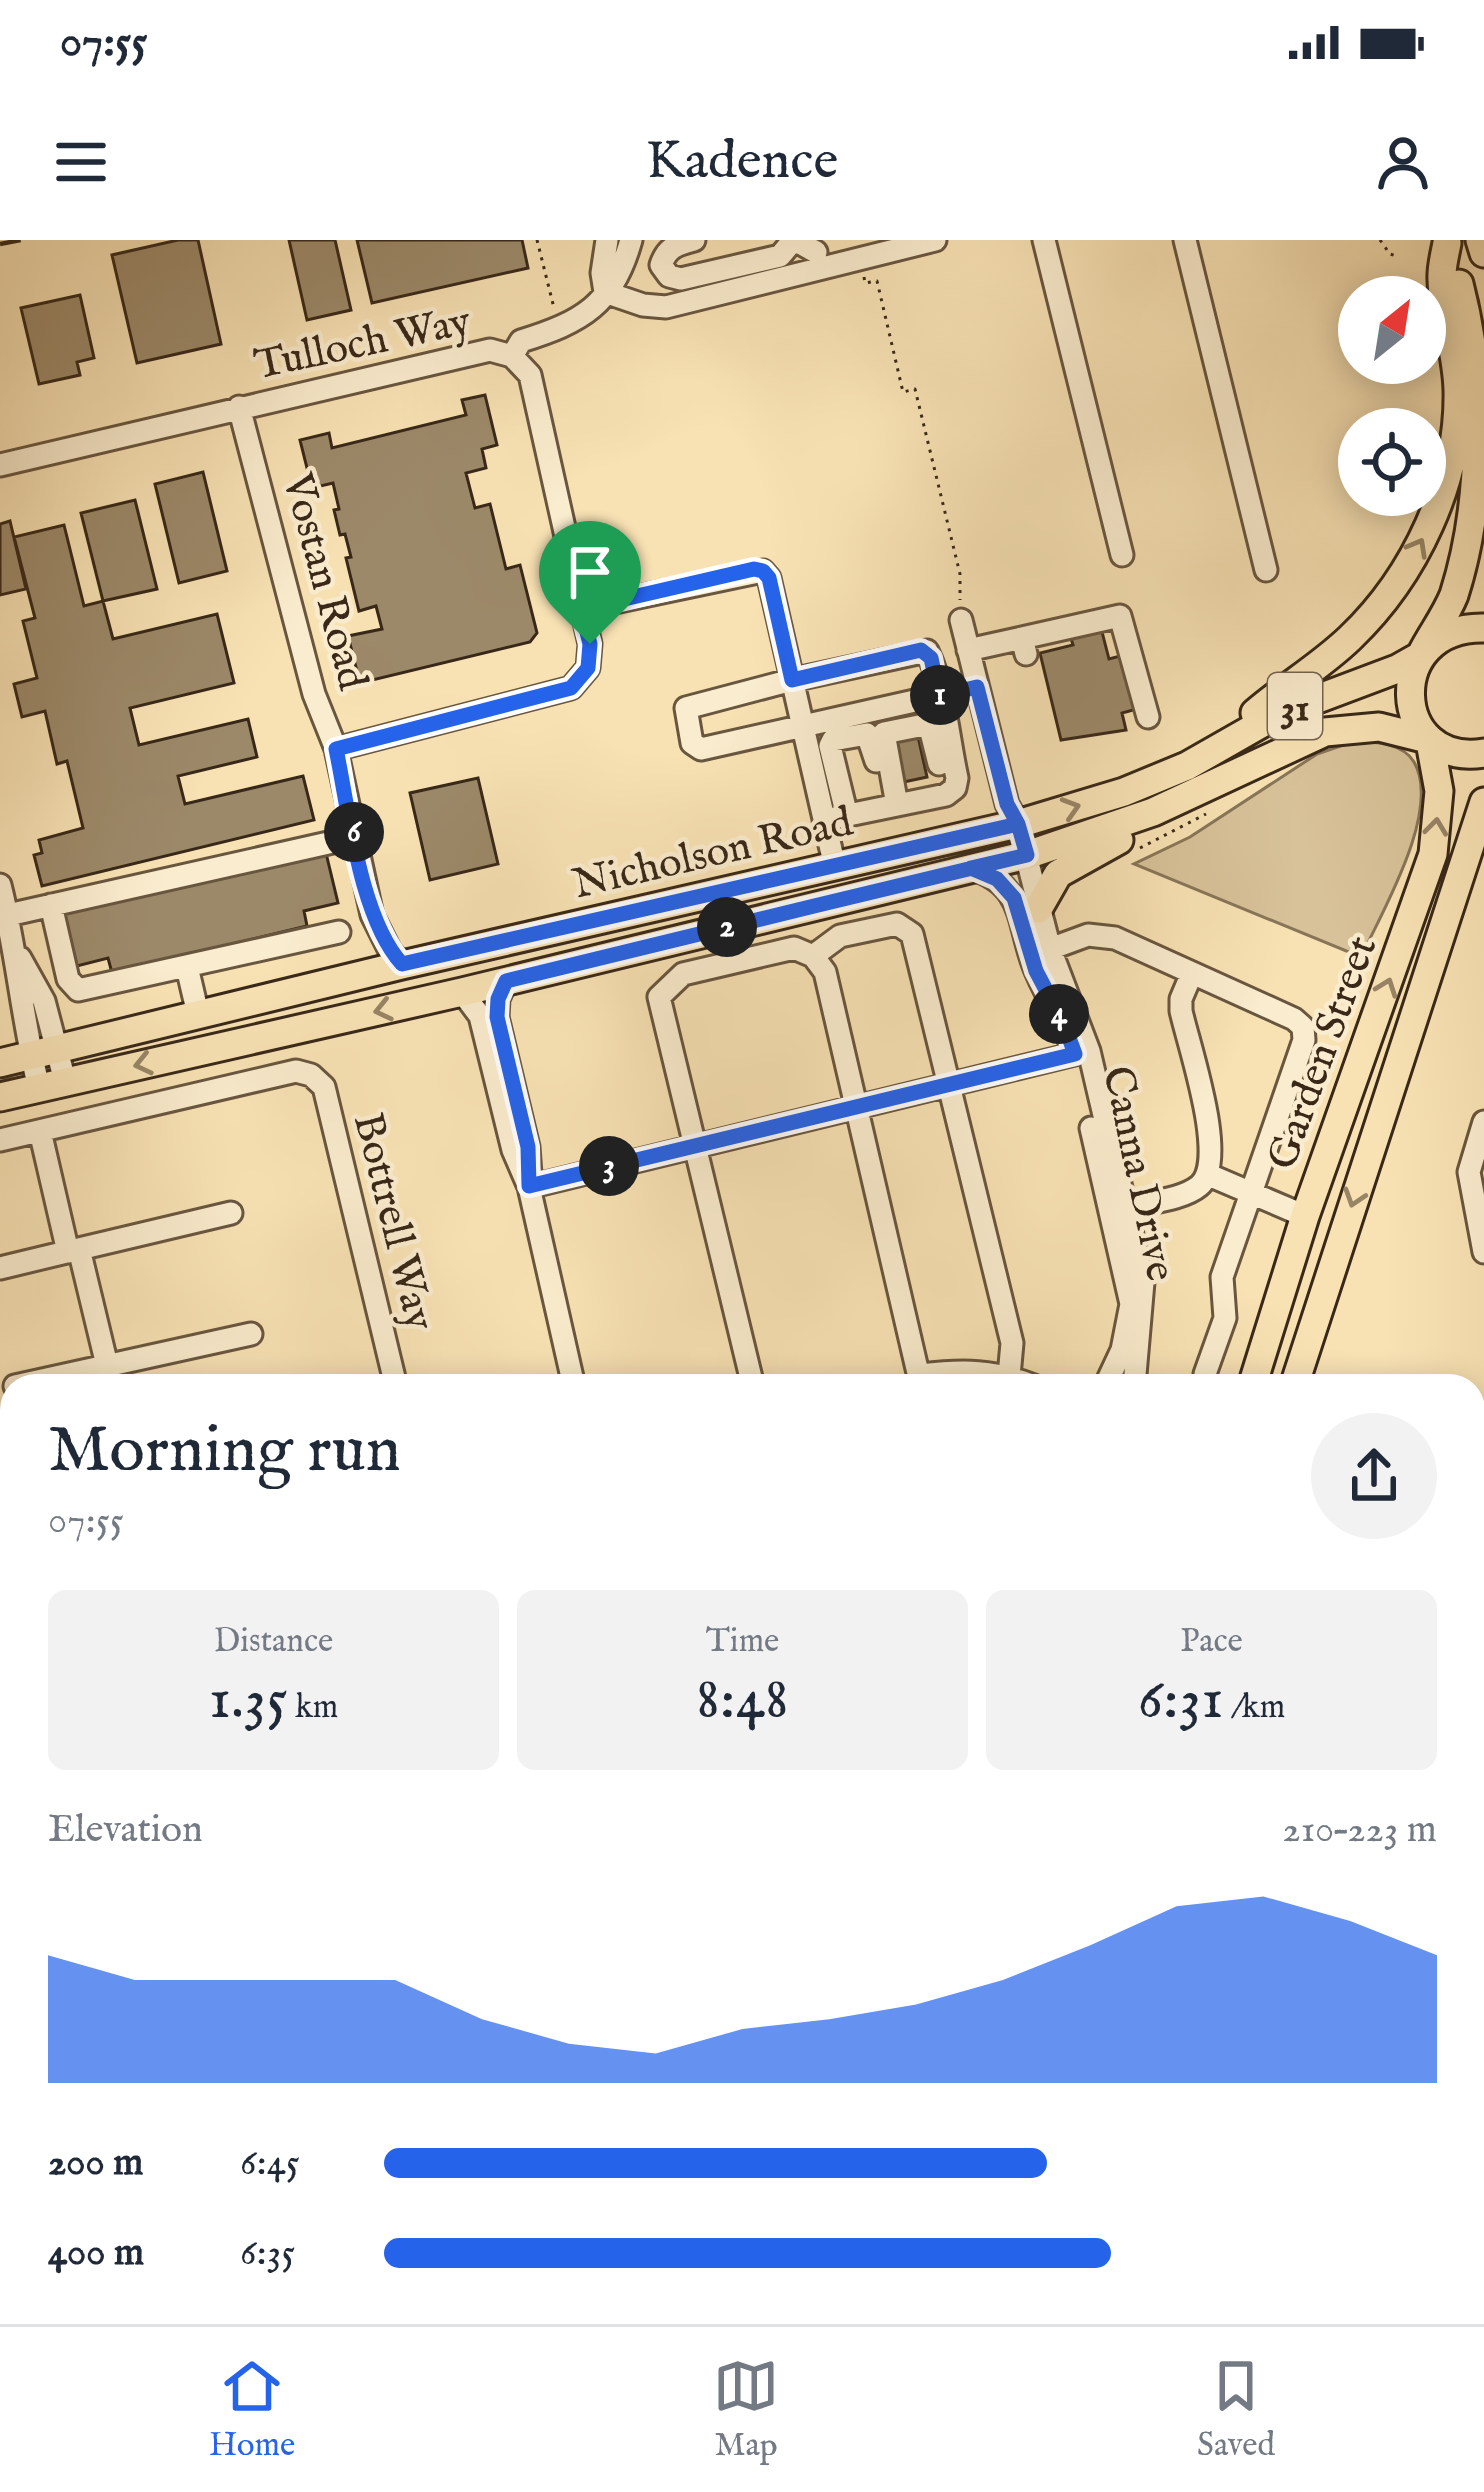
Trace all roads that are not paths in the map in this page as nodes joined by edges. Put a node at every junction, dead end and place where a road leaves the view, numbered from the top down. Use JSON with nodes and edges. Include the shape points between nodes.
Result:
{"nodes":[{"id":1,"x":608,"y":240,"type":"edge"},
{"id":2,"x":631,"y":240,"type":"edge"},
{"id":3,"x":694,"y":240,"type":"edge"},
{"id":4,"x":935,"y":240,"type":"edge"},
{"id":5,"x":1044,"y":240,"type":"edge"},
{"id":6,"x":1185,"y":240,"type":"edge"},
{"id":7,"x":1480,"y":240,"type":"edge"},
{"id":8,"x":1447,"y":242,"type":"edge"},
{"id":9,"x":806,"y":248,"type":"edge"},
{"id":10,"x":1484,"y":253,"type":"edge"},
{"id":11,"x":605,"y":292,"type":"junction"},
{"id":12,"x":512,"y":356,"type":"junction"},
{"id":13,"x":239,"y":407,"type":"junction"},
{"id":14,"x":0,"y":465,"type":"edge"},
{"id":15,"x":1122,"y":555,"type":"dead end"},
{"id":16,"x":1266,"y":570,"type":"dead end"},
{"id":17,"x":581,"y":609,"type":"junction"},
{"id":18,"x":961,"y":620,"type":"road end"},
{"id":19,"x":1484,"y":628,"type":"edge"},
{"id":20,"x":968,"y":650,"type":"junction"},
{"id":21,"x":1421,"y":653,"type":"junction"},
{"id":22,"x":792,"y":680,"type":"junction"},
{"id":23,"x":977,"y":687,"type":"junction"},
{"id":24,"x":939,"y":696,"type":"junction"},
{"id":25,"x":1148,"y":717,"type":"dead end"},
{"id":26,"x":802,"y":726,"type":"junction"},
{"id":27,"x":1428,"y":740,"type":"junction"},
{"id":28,"x":336,"y":749,"type":"junction"},
{"id":29,"x":1484,"y":753,"type":"edge"},
{"id":30,"x":1201,"y":759,"type":"junction"},
{"id":31,"x":901,"y":768,"type":"dead end"},
{"id":32,"x":1220,"y":782,"type":"junction"},
{"id":33,"x":946,"y":795,"type":"junction"},
{"id":34,"x":1484,"y":802,"type":"edge"},
{"id":35,"x":896,"y":805,"type":"junction"},
{"id":36,"x":848,"y":816,"type":"junction"},
{"id":37,"x":824,"y":820,"type":"junction"},
{"id":38,"x":1018,"y":824,"type":"junction"},
{"id":39,"x":355,"y":837,"type":"junction"},
{"id":40,"x":1027,"y":855,"type":"junction"},
{"id":41,"x":835,"y":867,"type":"junction"},
{"id":42,"x":971,"y":868,"type":"junction"},
{"id":43,"x":0,"y":885,"type":"edge"},
{"id":44,"x":51,"y":905,"type":"junction"},
{"id":45,"x":1038,"y":909,"type":"junction"},
{"id":46,"x":8,"y":915,"type":"junction"},
{"id":47,"x":372,"y":915,"type":"junction"},
{"id":48,"x":339,"y":932,"type":"dead end"},
{"id":49,"x":1050,"y":950,"type":"junction"},
{"id":50,"x":813,"y":956,"type":"junction"},
{"id":51,"x":402,"y":964,"type":"junction"},
{"id":52,"x":188,"y":967,"type":"junction"},
{"id":53,"x":370,"y":973,"type":"junction"},
{"id":54,"x":1192,"y":973,"type":"junction"},
{"id":55,"x":506,"y":981,"type":"junction"},
{"id":56,"x":462,"y":992,"type":"junction"},
{"id":57,"x":198,"y":1014,"type":"junction"},
{"id":58,"x":1404,"y":1047,"type":"junction"},
{"id":59,"x":43,"y":1052,"type":"junction"},
{"id":60,"x":1075,"y":1054,"type":"junction"},
{"id":61,"x":0,"y":1063,"type":"edge"},
{"id":62,"x":948,"y":1082,"type":"junction"},
{"id":63,"x":52,"y":1084,"type":"junction"},
{"id":64,"x":0,"y":1097,"type":"edge"},
{"id":65,"x":856,"y":1105,"type":"junction"},
{"id":66,"x":1484,"y":1123,"type":"edge"},
{"id":67,"x":40,"y":1130,"type":"junction"},
{"id":68,"x":0,"y":1140,"type":"edge"},
{"id":69,"x":695,"y":1144,"type":"junction"},
{"id":70,"x":1209,"y":1175,"type":"junction"},
{"id":71,"x":1319,"y":1181,"type":"junction"},
{"id":72,"x":529,"y":1186,"type":"junction"},
{"id":73,"x":1251,"y":1194,"type":"junction"},
{"id":74,"x":1126,"y":1208,"type":"junction"},
{"id":75,"x":231,"y":1214,"type":"dead end"},
{"id":76,"x":1305,"y":1216,"type":"junction"},
{"id":77,"x":74,"y":1251,"type":"junction"},
{"id":78,"x":1484,"y":1252,"type":"edge"},
{"id":79,"x":0,"y":1268,"type":"edge"},
{"id":80,"x":251,"y":1334,"type":"dead end"},
{"id":81,"x":108,"y":1374,"type":"edge"},
{"id":82,"x":116,"y":1374,"type":"edge"},
{"id":83,"x":393,"y":1374,"type":"edge"},
{"id":84,"x":571,"y":1374,"type":"edge"},
{"id":85,"x":750,"y":1374,"type":"edge"},
{"id":86,"x":920,"y":1374,"type":"edge"},
{"id":87,"x":948,"y":1374,"type":"edge"},
{"id":88,"x":998,"y":1374,"type":"edge"},
{"id":89,"x":1009,"y":1374,"type":"edge"},
{"id":90,"x":1113,"y":1374,"type":"edge"},
{"id":91,"x":1135,"y":1374,"type":"edge"},
{"id":92,"x":1205,"y":1374,"type":"dead end"},
{"id":93,"x":1256,"y":1374,"type":"edge"},
{"id":94,"x":1298,"y":1374,"type":"edge"}],
"edges":[{"from":1,"to":11,"type":"street"},
{"from":2,"to":11,"type":"street"},
{"from":3,"to":9,"type":"street","via":[[665,253],[668,276]]},
{"from":4,"to":9,"type":"street","via":[[859,258]]},
{"from":5,"to":15,"type":"street"},
{"from":6,"to":16,"type":"street"},
{"from":7,"to":10,"type":"main road"},
{"from":8,"to":21,"type":"main road","number":"31","via":[[1473,332],[1480,458],[1456,592]]},
{"from":30,"to":8,"type":"main road","number":"31","one_way":true,"via":[[1348,640],[1428,529],[1458,396],[1442,279]]},
{"from":9,"to":11,"type":"street","via":[[666,307]]},
{"from":11,"to":12,"type":"street","via":[[582,318],[521,341]]},
{"from":12,"to":13,"type":"street","name":"Tulloch Way","via":[[490,350]]},
{"from":12,"to":17,"type":"street","name":"Tulloch Way","via":[[530,375]]},
{"from":13,"to":14,"type":"street","name":"Tulloch Way"},
{"from":13,"to":28,"type":"street","name":"Vostan Road","via":[[314,694]]},
{"from":17,"to":22,"type":"street","via":[[763,571]]},
{"from":17,"to":28,"type":"street","name":"Tulloch Way","via":[[588,668],[571,688]]},
{"from":18,"to":20,"type":"street","name":"Canna Drive"},
{"from":19,"to":21,"type":"main road","number":"31","via":[[1450,632]]},
{"from":20,"to":23,"type":"street","name":"Canna Drive"},
{"from":20,"to":25,"type":"street","via":[[1024,646],[1120,616]]},
{"from":21,"to":27,"type":"main road","number":"31","via":[[1410,697]]},
{"from":21,"to":30,"type":"main road","name":"Nicholson Road","number":"31","via":[[1280,713]]},
{"from":22,"to":24,"type":"street","via":[[921,650],[931,658]]},
{"from":22,"to":26,"type":"street"},
{"from":22,"to":26,"type":"street","via":[[691,704],[685,716],[701,749]]},
{"from":23,"to":24,"type":"street"},
{"from":23,"to":38,"type":"street","name":"Canna Drive"},
{"from":24,"to":26,"type":"street"},
{"from":24,"to":33,"type":"street","via":[[957,778]]},
{"from":26,"to":37,"type":"street"},
{"from":27,"to":29,"type":"main road","number":"31","via":[[1451,752]]},
{"from":27,"to":32,"type":"main road","name":"Nicholson Road","number":"31","via":[[1379,727],[1325,732]]},
{"from":71,"to":27,"type":"main road","name":"Garden Street","one_way":true,"via":[[1432,854],[1439,791]]},
{"from":28,"to":39,"type":"street","name":"Vostan Road"},
{"from":38,"to":30,"type":"main road","name":"Nicholson Road","number":"31","one_way":true},
{"from":31,"to":35,"type":"street"},
{"from":32,"to":40,"type":"main road","name":"Nicholson Road","number":"31"},
{"from":32,"to":45,"type":"main road","via":[[1195,806],[1058,874]]},
{"from":33,"to":35,"type":"street"},
{"from":33,"to":35,"type":"street","via":[[928,724],[888,730],[882,738]]},
{"from":34,"to":58,"type":"main road","name":"Garden Street"},
{"from":35,"to":36,"type":"street"},
{"from":35,"to":36,"type":"street","via":[[872,738],[837,737],[830,746]]},
{"from":36,"to":37,"type":"street"},
{"from":37,"to":41,"type":"street"},
{"from":38,"to":40,"type":"street","name":"Canna Drive"},
{"from":38,"to":41,"type":"main road","name":"Nicholson Road","number":"31"},
{"from":39,"to":44,"type":"street"},
{"from":39,"to":47,"type":"street","name":"Vostan Road"},
{"from":40,"to":42,"type":"main road","name":"Nicholson Road","number":"31"},
{"from":40,"to":45,"type":"street","name":"Canna Drive"},
{"from":41,"to":51,"type":"main road","name":"Nicholson Road","number":"31"},
{"from":42,"to":55,"type":"main road","name":"Nicholson Road","number":"31"},
{"from":42,"to":60,"type":"street","name":"Canna Drive","via":[[1014,898],[1036,971]]},
{"from":43,"to":46,"type":"street"},
{"from":44,"to":46,"type":"street"},
{"from":44,"to":52,"type":"street","via":[[68,980],[78,990]]},
{"from":45,"to":49,"type":"street","name":"Canna Drive"},
{"from":46,"to":59,"type":"street"},
{"from":47,"to":51,"type":"street","name":"Vostan Road"},
{"from":47,"to":53,"type":"street","name":"Vostan Road"},
{"from":48,"to":52,"type":"street"},
{"from":49,"to":54,"type":"street","via":[[1088,935],[1115,938]]},
{"from":49,"to":74,"type":"street","name":"Canna Drive","via":[[1089,1051]]},
{"from":50,"to":62,"type":"street","via":[[840,936],[897,924],[912,934]]},
{"from":50,"to":65,"type":"street","via":[[825,972]]},
{"from":50,"to":69,"type":"street","via":[[794,948],[683,974],[659,997]]},
{"from":51,"to":53,"type":"main road","name":"Nicholson Road","number":"31"},
{"from":52,"to":57,"type":"street"},
{"from":53,"to":57,"type":"main road","name":"Nicholson Road","number":"31"},
{"from":54,"to":70,"type":"street","via":[[1180,1004],[1211,1138]]},
{"from":54,"to":73,"type":"street","via":[[1303,1027]]},
{"from":55,"to":56,"type":"main road","name":"Nicholson Road","number":"31"},
{"from":55,"to":72,"type":"street","via":[[497,1017],[528,1147]]},
{"from":56,"to":63,"type":"main road","name":"Nicholson Road","number":"31","one_way":true},
{"from":56,"to":72,"type":"street","via":[[480,1016]]},
{"from":57,"to":59,"type":"main road","name":"Nicholson Road","number":"31"},
{"from":58,"to":71,"type":"main road","via":[[1380,1059],[1351,1139]]},
{"from":58,"to":94,"type":"main road","name":"Garden Street","one_way":true},
{"from":59,"to":61,"type":"main road","name":"Nicholson Road","number":"31"},
{"from":59,"to":63,"type":"street"},
{"from":60,"to":62,"type":"street"},
{"from":60,"to":90,"type":"street","name":"Canna Drive","via":[[1131,1304]]},
{"from":62,"to":65,"type":"street"},
{"from":62,"to":89,"type":"street","via":[[1012,1343]]},
{"from":63,"to":64,"type":"main road","name":"Nicholson Road","number":"31"},
{"from":65,"to":69,"type":"street"},
{"from":65,"to":86,"type":"street"},
{"from":66,"to":78,"type":"street","via":[[1468,1172]]},
{"from":67,"to":68,"type":"street","name":"Bottrell Way"},
{"from":67,"to":77,"type":"street"},
{"from":67,"to":83,"type":"street","name":"Bottrell Way","via":[[296,1070],[311,1075],[323,1088]]},
{"from":69,"to":72,"type":"street"},
{"from":69,"to":85,"type":"street"},
{"from":70,"to":73,"type":"street"},
{"from":70,"to":74,"type":"street","via":[[1192,1191]]},
{"from":71,"to":76,"type":"main road","name":"Garden Street"},
{"from":72,"to":84,"type":"street"},
{"from":73,"to":76,"type":"street"},
{"from":73,"to":92,"type":"street","via":[[1222,1277],[1225,1318]]},
{"from":74,"to":91,"type":"street","name":"Canna Drive","via":[[1144,1302]]},
{"from":75,"to":77,"type":"street"},
{"from":76,"to":93,"type":"main road","name":"Garden Street"},
{"from":77,"to":79,"type":"street"},
{"from":77,"to":81,"type":"street"},
{"from":80,"to":82,"type":"street"},
{"from":87,"to":88,"type":"street"}]}
